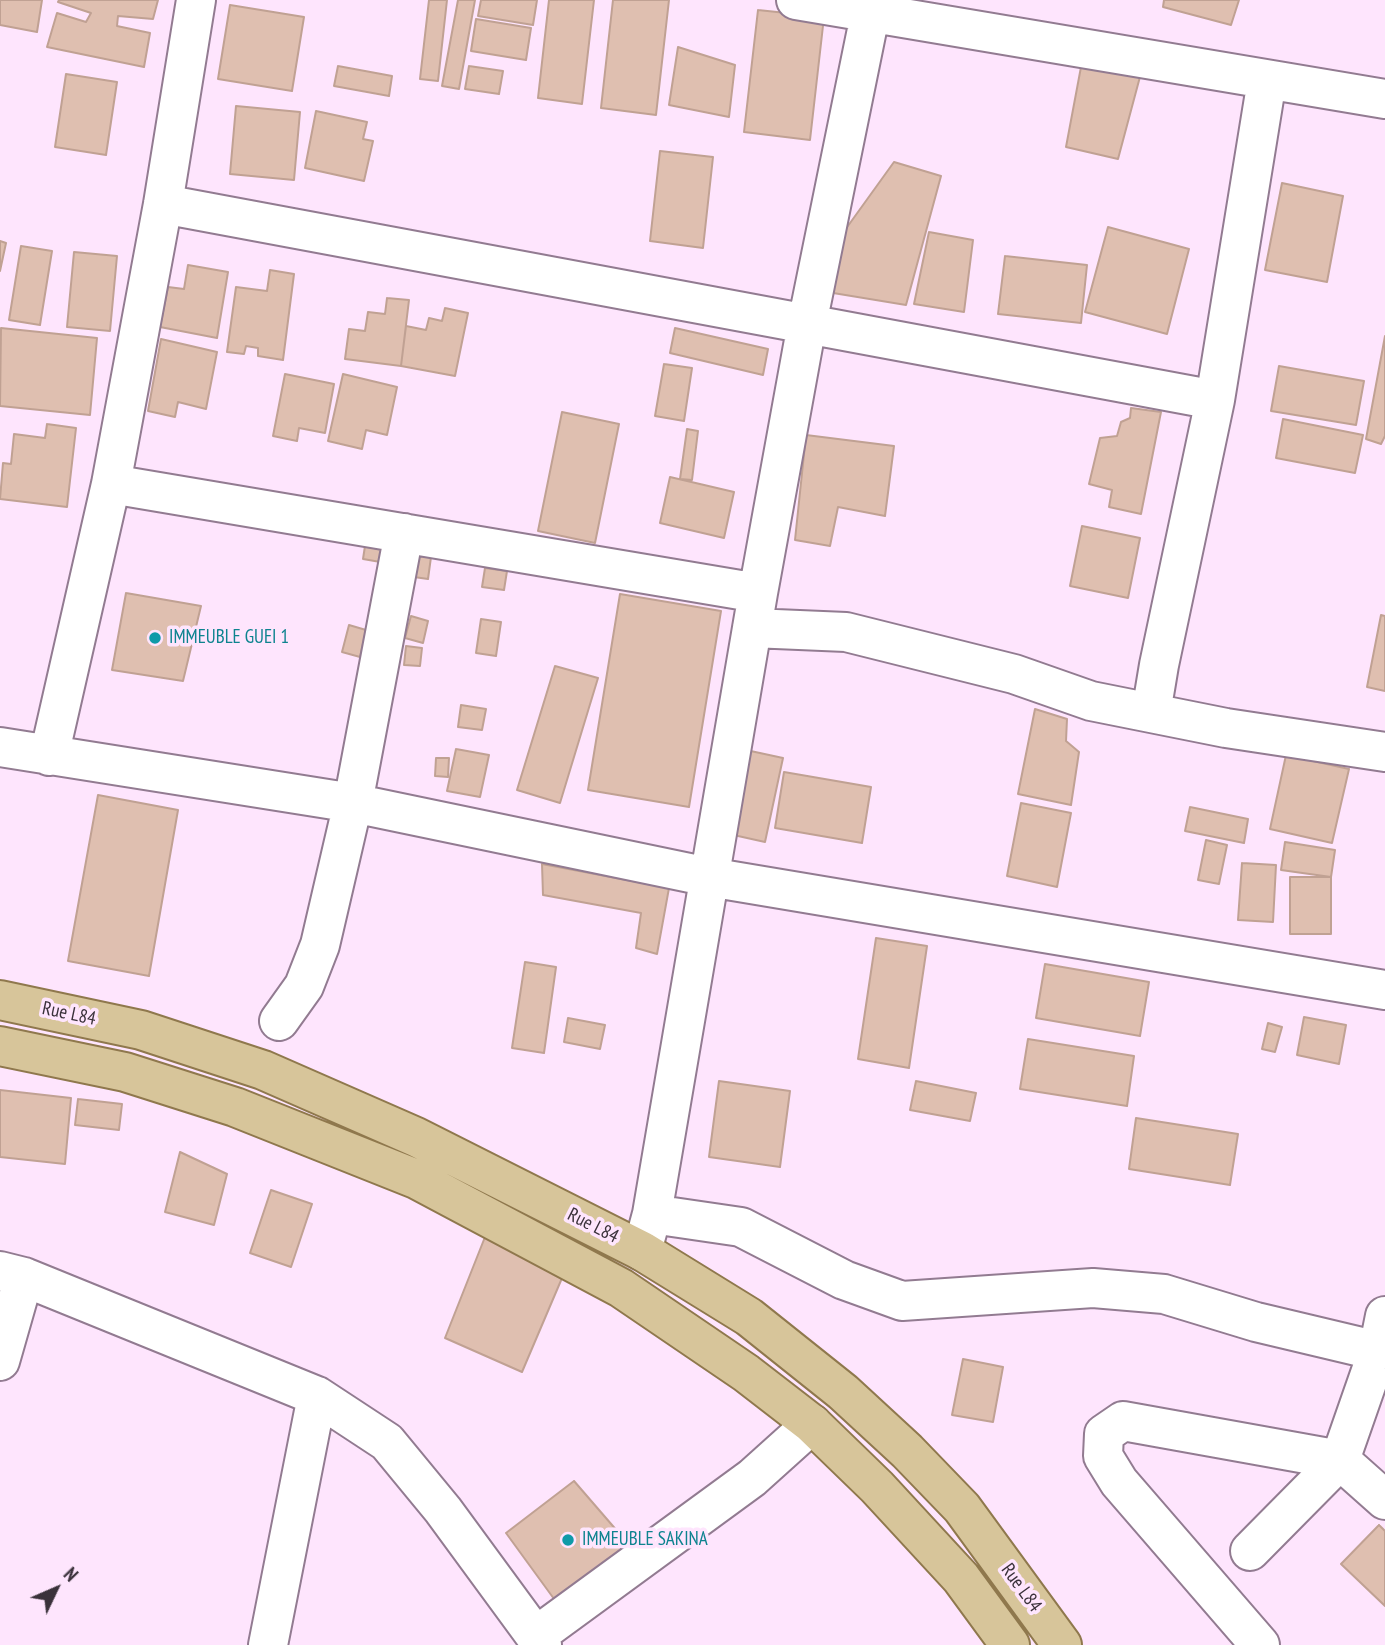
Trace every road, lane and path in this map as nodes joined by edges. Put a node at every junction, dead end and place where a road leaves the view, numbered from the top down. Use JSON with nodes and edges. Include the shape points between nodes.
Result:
{"nodes":[{"id":1,"x":196,"y":0,"type":"edge"},
{"id":2,"x":796,"y":0,"type":"edge"},
{"id":3,"x":872,"y":7,"type":"edge"},
{"id":4,"x":1267,"y":80,"type":"junction"},
{"id":5,"x":1385,"y":99,"type":"edge"},
{"id":6,"x":163,"y":204,"type":"junction"},
{"id":7,"x":807,"y":324,"type":"junction"},
{"id":8,"x":1215,"y":400,"type":"junction"},
{"id":9,"x":111,"y":484,"type":"junction"},
{"id":10,"x":404,"y":533,"type":"junction"},
{"id":11,"x":755,"y":610,"type":"junction"},
{"id":12,"x":1151,"y":713,"type":"junction"},
{"id":13,"x":0,"y":747,"type":"edge"},
{"id":14,"x":1385,"y":752,"type":"edge"},
{"id":15,"x":50,"y":756,"type":"junction"},
{"id":16,"x":353,"y":803,"type":"junction"},
{"id":17,"x":709,"y":877,"type":"junction"},
{"id":18,"x":1385,"y":990,"type":"edge"},
{"id":19,"x":0,"y":1000,"type":"edge"},
{"id":20,"x":279,"y":1021,"type":"dead end"},
{"id":21,"x":0,"y":1046,"type":"edge"},
{"id":22,"x":652,"y":1214,"type":"junction"},
{"id":23,"x":642,"y":1251,"type":"junction"},
{"id":24,"x":12,"y":1274,"type":"edge"},
{"id":25,"x":1381,"y":1333,"type":"edge"},
{"id":26,"x":0,"y":1362,"type":"edge"},
{"id":27,"x":317,"y":1396,"type":"junction"},
{"id":28,"x":812,"y":1424,"type":"junction"},
{"id":29,"x":1340,"y":1460,"type":"junction"},
{"id":30,"x":1385,"y":1500,"type":"edge"},
{"id":31,"x":1250,"y":1551,"type":"dead end"},
{"id":32,"x":539,"y":1641,"type":"edge"},
{"id":33,"x":268,"y":1645,"type":"edge"},
{"id":34,"x":1010,"y":1645,"type":"edge"},
{"id":35,"x":1062,"y":1645,"type":"edge"},
{"id":36,"x":1260,"y":1645,"type":"edge"}],
"edges":[{"from":1,"to":6,"type":"street"},
{"from":2,"to":3,"type":"street"},
{"from":3,"to":4,"type":"street"},
{"from":3,"to":7,"type":"street"},
{"from":4,"to":5,"type":"street"},
{"from":4,"to":8,"type":"street"},
{"from":6,"to":7,"type":"street"},
{"from":6,"to":9,"type":"street"},
{"from":7,"to":8,"type":"street"},
{"from":7,"to":11,"type":"street"},
{"from":8,"to":12,"type":"street"},
{"from":9,"to":10,"type":"street"},
{"from":9,"to":15,"type":"street"},
{"from":10,"to":11,"type":"street"},
{"from":10,"to":16,"type":"street"},
{"from":11,"to":12,"type":"street"},
{"from":11,"to":17,"type":"street"},
{"from":12,"to":14,"type":"street"},
{"from":13,"to":15,"type":"street"},
{"from":15,"to":16,"type":"street"},
{"from":16,"to":17,"type":"street"},
{"from":16,"to":20,"type":"street","via":[[320,944],[304,986]]},
{"from":17,"to":18,"type":"street"},
{"from":17,"to":22,"type":"street"},
{"from":19,"to":23,"type":"main road","name":"Rue L84","via":[[141,1030],[263,1070],[416,1137]]},
{"from":21,"to":28,"type":"main road","via":[[125,1072],[235,1107],[416,1179],[621,1288]]},
{"from":22,"to":23,"type":"street"},
{"from":22,"to":25,"type":"street","via":[[741,1227],[844,1280],[902,1301],[1093,1288],[1164,1294],[1256,1322]]},
{"from":23,"to":35,"type":"main road","name":"Rue L84","via":[[749,1317],[843,1392],[907,1451],[962,1508]]},
{"from":24,"to":26,"type":"street"},
{"from":24,"to":27,"type":"street"},
{"from":25,"to":29,"type":"street"},
{"from":27,"to":32,"type":"street","via":[[387,1442]]},
{"from":27,"to":33,"type":"street"},
{"from":28,"to":32,"type":"street","via":[[752,1478]]},
{"from":28,"to":34,"type":"main road","via":[[961,1578]]},
{"from":29,"to":30,"type":"street"},
{"from":29,"to":31,"type":"street"},
{"from":29,"to":36,"type":"street","via":[[1123,1421],[1104,1434],[1103,1456],[1119,1482]]}]}
